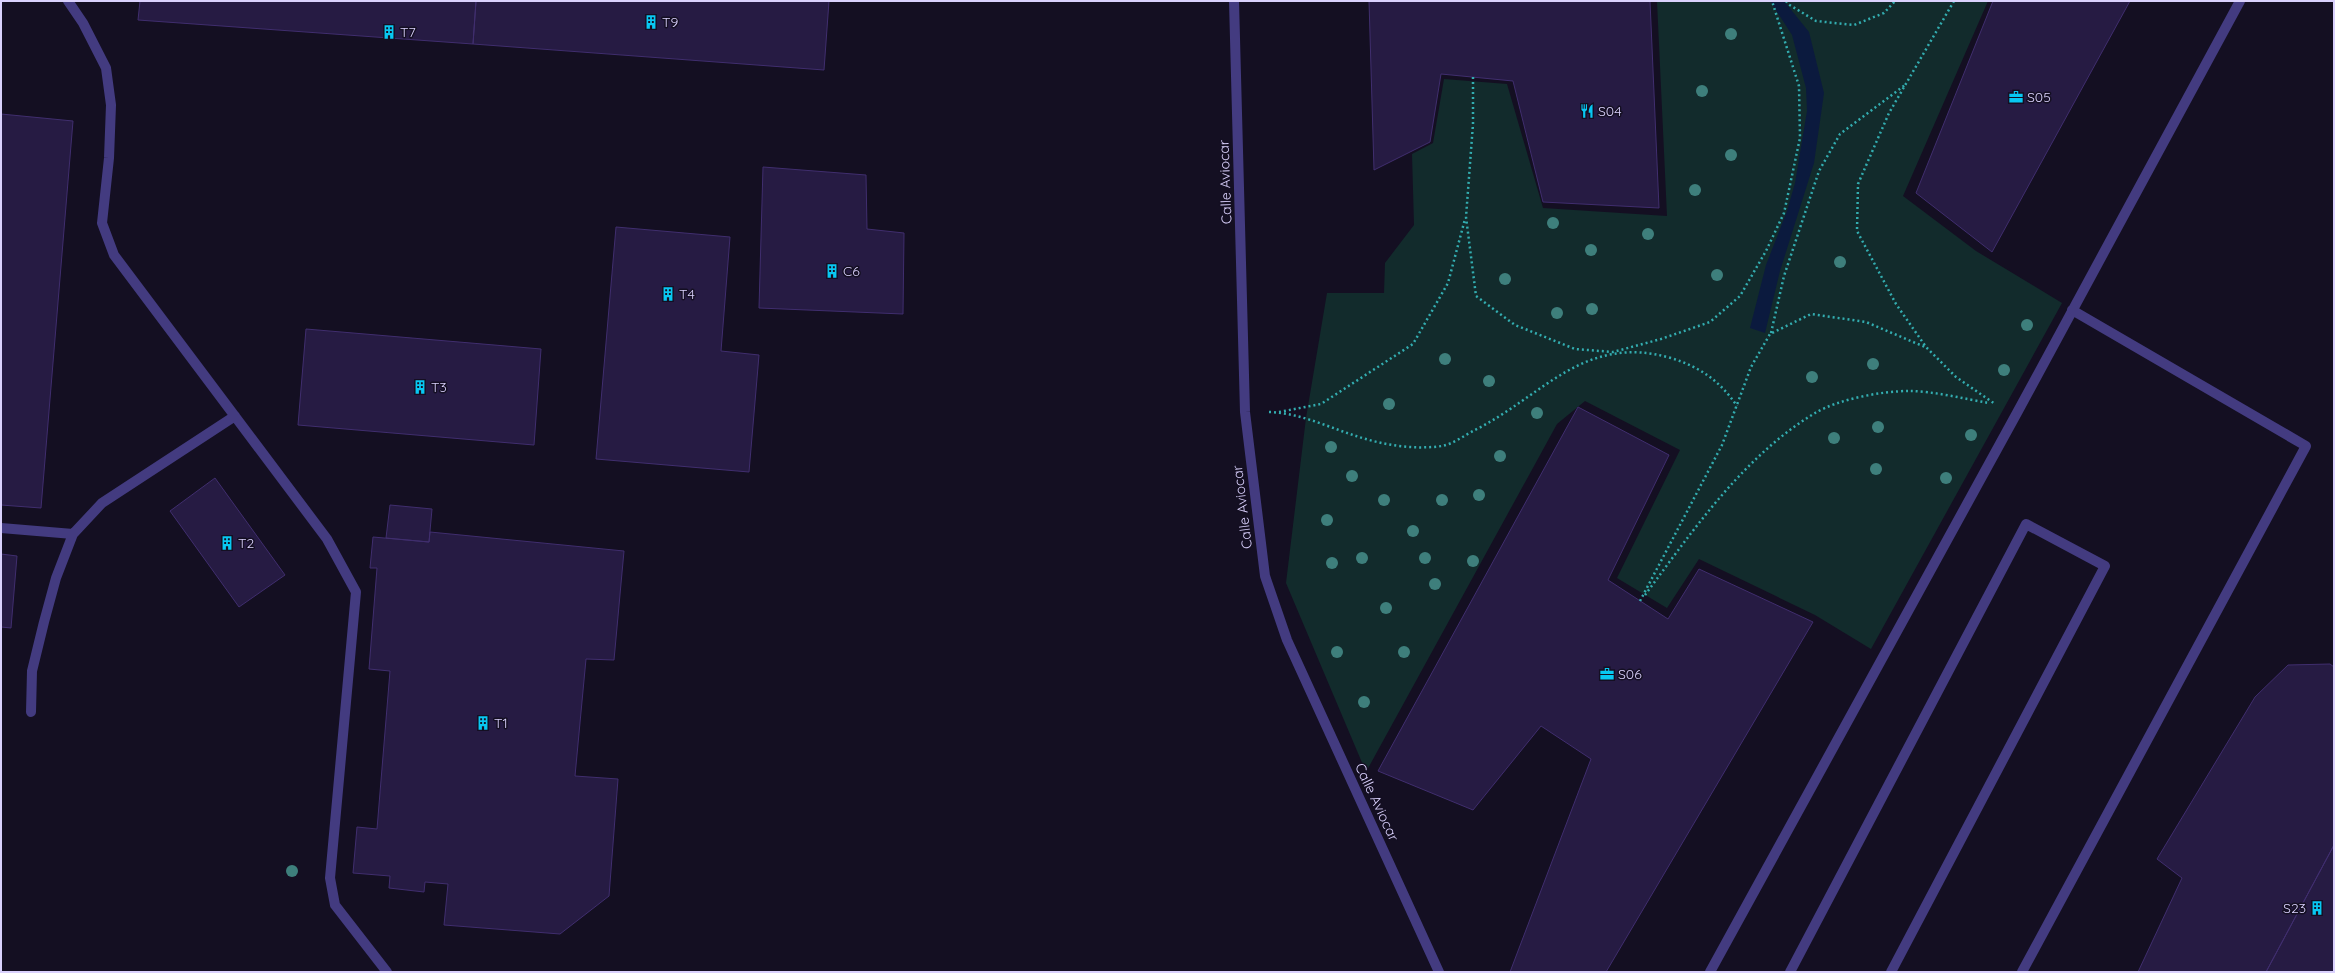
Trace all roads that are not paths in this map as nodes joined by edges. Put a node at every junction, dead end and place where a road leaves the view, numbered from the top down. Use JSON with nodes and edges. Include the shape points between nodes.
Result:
{"nodes":[{"id":1,"x":68,"y":1,"type":"edge"},
{"id":2,"x":1234,"y":1,"type":"edge"},
{"id":3,"x":2240,"y":1,"type":"edge"},
{"id":4,"x":2072,"y":310,"type":"junction"},
{"id":5,"x":235,"y":416,"type":"junction"},
{"id":6,"x":1,"y":528,"type":"edge"},
{"id":7,"x":73,"y":534,"type":"junction"},
{"id":8,"x":31,"y":712,"type":"dead end"},
{"id":9,"x":387,"y":972,"type":"edge"},
{"id":10,"x":1439,"y":972,"type":"edge"},
{"id":11,"x":1710,"y":972,"type":"edge"},
{"id":12,"x":1790,"y":972,"type":"edge"},
{"id":13,"x":1891,"y":972,"type":"edge"},
{"id":14,"x":2022,"y":972,"type":"edge"}],
"edges":[{"from":1,"to":5,"type":"street","via":[[83,23],[106,68],[111,106],[102,223],[114,255]]},
{"from":2,"to":10,"type":"street","name":"Calle Aviocar","via":[[1245,412],[1265,576],[1285,633]]},
{"from":3,"to":4,"type":"street"},
{"from":4,"to":11,"type":"street"},
{"from":4,"to":14,"type":"street","via":[[2306,446]]},
{"from":5,"to":7,"type":"street","via":[[102,503]]},
{"from":5,"to":9,"type":"street","via":[[327,539],[356,592],[330,878],[335,905]]},
{"from":6,"to":7,"type":"street"},
{"from":7,"to":8,"type":"street","via":[[56,578],[32,671]]},
{"from":12,"to":13,"type":"street","via":[[2026,524],[2105,566]]}]}
